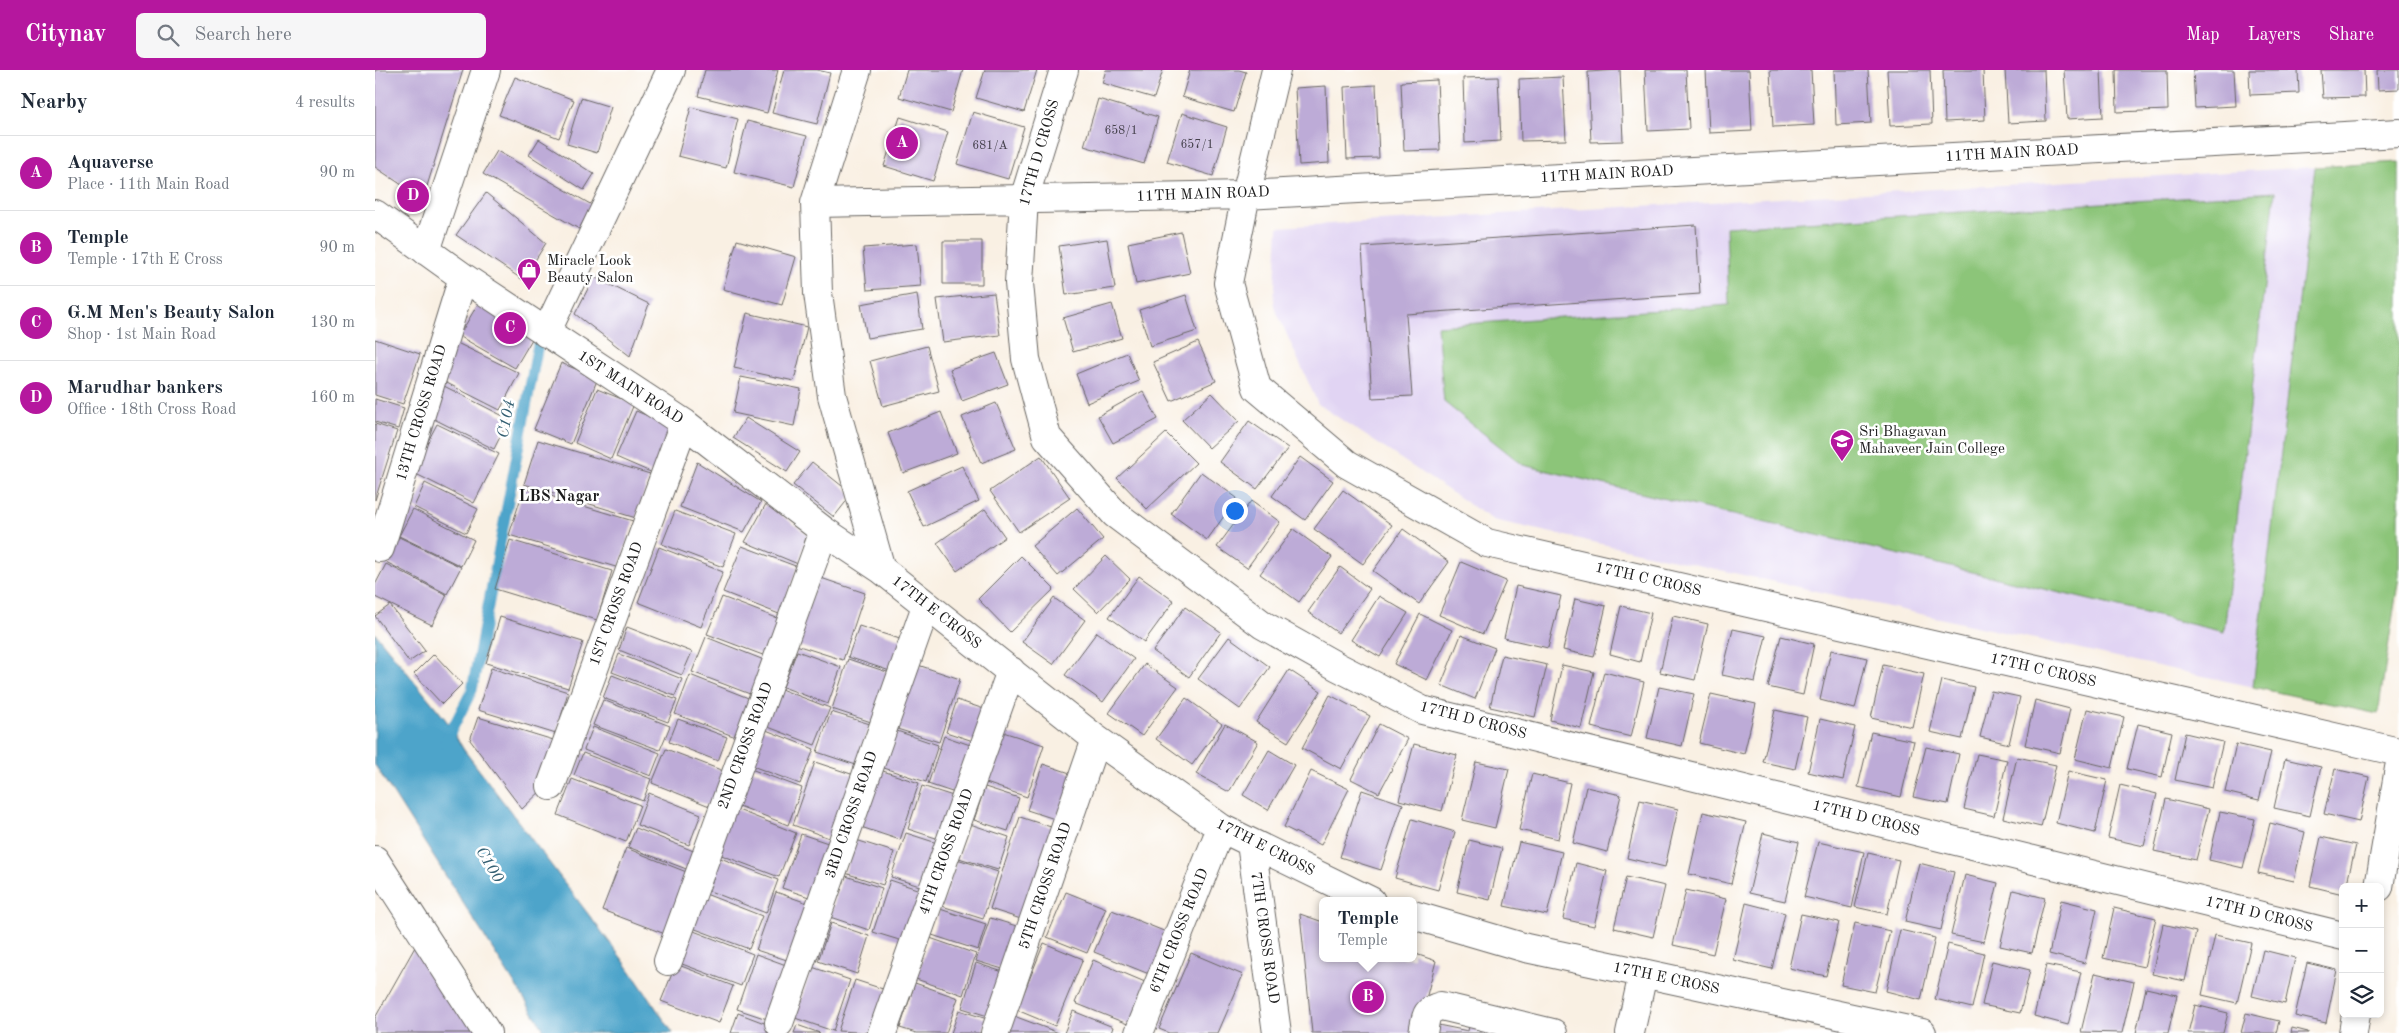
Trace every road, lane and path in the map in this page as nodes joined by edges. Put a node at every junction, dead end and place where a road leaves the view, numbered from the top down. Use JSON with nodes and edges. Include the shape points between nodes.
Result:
{"nodes":[{"id":1,"x":486,"y":70,"type":"edge"},
{"id":2,"x":671,"y":70,"type":"edge"},
{"id":3,"x":857,"y":70,"type":"edge"},
{"id":4,"x":1063,"y":70,"type":"edge"},
{"id":5,"x":1276,"y":70,"type":"edge"},
{"id":6,"x":2399,"y":134,"type":"edge"},
{"id":7,"x":1246,"y":195,"type":"junction"},
{"id":8,"x":1024,"y":199,"type":"junction"},
{"id":9,"x":815,"y":203,"type":"junction"},
{"id":10,"x":377,"y":221,"type":"edge"},
{"id":11,"x":426,"y":251,"type":"junction"},
{"id":12,"x":463,"y":277,"type":"junction"},
{"id":13,"x":538,"y":328,"type":"junction"},
{"id":14,"x":684,"y":422,"type":"junction"},
{"id":15,"x":824,"y":530,"type":"junction"},
{"id":16,"x":380,"y":548,"type":"dead end"},
{"id":17,"x":881,"y":569,"type":"junction"},
{"id":18,"x":925,"y":606,"type":"junction"},
{"id":19,"x":1011,"y":671,"type":"junction"},
{"id":20,"x":1096,"y":738,"type":"junction"},
{"id":21,"x":2399,"y":752,"type":"edge"},
{"id":22,"x":2399,"y":768,"type":"edge"},
{"id":23,"x":551,"y":786,"type":"dead end"},
{"id":24,"x":1221,"y":828,"type":"junction"},
{"id":25,"x":1251,"y":844,"type":"junction"},
{"id":26,"x":375,"y":860,"type":"edge"},
{"id":27,"x":2380,"y":883,"type":"edge"},
{"id":28,"x":1363,"y":897,"type":"edge"},
{"id":29,"x":1417,"y":916,"type":"edge"},
{"id":30,"x":2339,"y":935,"type":"edge"},
{"id":31,"x":668,"y":962,"type":"dead end"},
{"id":32,"x":1643,"y":974,"type":"junction"},
{"id":33,"x":2355,"y":1018,"type":"edge"},
{"id":34,"x":779,"y":1023,"type":"dead end"},
{"id":35,"x":487,"y":1033,"type":"edge"},
{"id":36,"x":883,"y":1033,"type":"edge"},
{"id":37,"x":995,"y":1033,"type":"edge"},
{"id":38,"x":1139,"y":1033,"type":"edge"},
{"id":39,"x":1277,"y":1033,"type":"edge"},
{"id":40,"x":1423,"y":1033,"type":"edge"},
{"id":41,"x":1553,"y":1033,"type":"edge"},
{"id":42,"x":1630,"y":1033,"type":"edge"},
{"id":43,"x":1922,"y":1033,"type":"edge"},
{"id":44,"x":2353,"y":1033,"type":"edge"}],
"edges":[{"from":1,"to":11,"type":"street"},
{"from":2,"to":13,"type":"street"},
{"from":3,"to":9,"type":"street","name":"17TH E CROSS"},
{"from":4,"to":8,"type":"street","name":"17TH D CROSS"},
{"from":5,"to":7,"type":"street","name":"17TH C CROSS"},
{"from":6,"to":7,"type":"street","name":"11TH MAIN ROAD"},
{"from":7,"to":8,"type":"street","name":"11TH MAIN ROAD"},
{"from":7,"to":21,"type":"street","name":"17TH C CROSS","via":[[1228,283],[1257,388],[1347,464],[1487,543]]},
{"from":8,"to":9,"type":"street","name":"11TH MAIN ROAD"},
{"from":8,"to":30,"type":"street","name":"17TH D CROSS","via":[[1019,283],[1025,350],[1047,437],[1115,514],[1263,625],[1338,667],[1422,710]]},
{"from":9,"to":17,"type":"street","name":"17TH E CROSS","via":[[818,293],[832,396]]},
{"from":10,"to":11,"type":"street","name":"1ST MAIN ROAD"},
{"from":11,"to":12,"type":"street","name":"1ST MAIN ROAD"},
{"from":12,"to":13,"type":"street","name":"1ST MAIN ROAD"},
{"from":12,"to":16,"type":"street","name":"13TH CROSS ROAD"},
{"from":13,"to":14,"type":"street","name":"1ST MAIN ROAD"},
{"from":14,"to":15,"type":"street","name":"1ST MAIN ROAD"},
{"from":14,"to":23,"type":"street","name":"1ST CROSS ROAD"},
{"from":15,"to":17,"type":"street","name":"1ST MAIN ROAD"},
{"from":15,"to":31,"type":"street","name":"2ND CROSS ROAD"},
{"from":17,"to":18,"type":"street","name":"17TH E CROSS"},
{"from":18,"to":19,"type":"street","name":"17TH E CROSS"},
{"from":18,"to":34,"type":"street","name":"3RD CROSS ROAD"},
{"from":19,"to":20,"type":"street","name":"17TH E CROSS"},
{"from":19,"to":36,"type":"street","name":"4TH CROSS ROAD"},
{"from":20,"to":24,"type":"street","name":"17TH E CROSS"},
{"from":20,"to":37,"type":"street","name":"5TH CROSS ROAD"},
{"from":22,"to":27,"type":"street"},
{"from":24,"to":25,"type":"street","name":"17TH E CROSS"},
{"from":24,"to":38,"type":"street","name":"6TH CROSS ROAD"},
{"from":25,"to":28,"type":"street","name":"17TH E CROSS"},
{"from":25,"to":39,"type":"street","name":"7TH CROSS ROAD"},
{"from":26,"to":35,"type":"street"},
{"from":29,"to":32,"type":"street","name":"17TH E CROSS","via":[[1526,948]]},
{"from":32,"to":42,"type":"street"},
{"from":32,"to":43,"type":"street","name":"17TH E CROSS"},
{"from":33,"to":44,"type":"street"},
{"from":40,"to":41,"type":"street","via":[[1427,1013],[1431,1008],[1441,1006]]}]}
